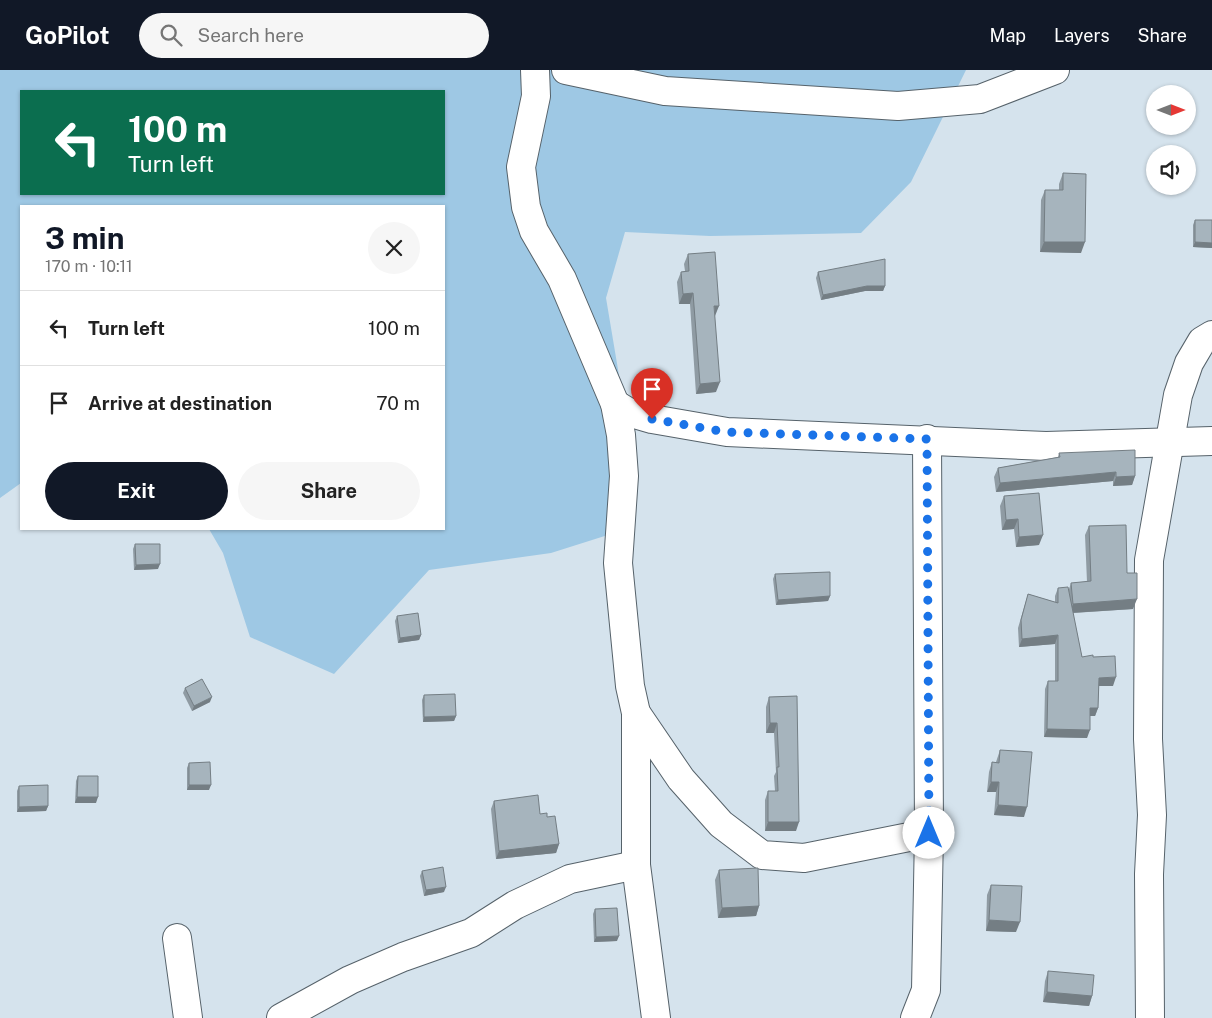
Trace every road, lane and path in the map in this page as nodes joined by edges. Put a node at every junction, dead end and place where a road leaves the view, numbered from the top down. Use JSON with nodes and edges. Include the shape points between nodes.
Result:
{"nodes":[{"id":1,"x":535,"y":70,"type":"edge"},
{"id":2,"x":566,"y":70,"type":"edge"},
{"id":3,"x":1055,"y":70,"type":"edge"},
{"id":4,"x":1212,"y":335,"type":"edge"},
{"id":5,"x":615,"y":404,"type":"junction"},
{"id":6,"x":927,"y":439,"type":"junction"},
{"id":7,"x":1212,"y":441,"type":"edge"},
{"id":8,"x":1169,"y":444,"type":"junction"},
{"id":9,"x":636,"y":713,"type":"junction"},
{"id":10,"x":929,"y":833,"type":"junction"},
{"id":11,"x":636,"y":865,"type":"junction"},
{"id":12,"x":177,"y":938,"type":"dead end"},
{"id":13,"x":188,"y":1018,"type":"edge"},
{"id":14,"x":281,"y":1018,"type":"edge"},
{"id":15,"x":656,"y":1018,"type":"edge"},
{"id":16,"x":915,"y":1018,"type":"edge"},
{"id":17,"x":1150,"y":1018,"type":"edge"}],
"edges":[{"from":1,"to":5,"type":"street","via":[[536,96],[521,167],[526,208],[534,231],[562,279]]},
{"from":2,"to":3,"type":"street","via":[[666,90],[898,106],[980,99]]},
{"from":4,"to":8,"type":"street","via":[[1202,341],[1189,363],[1178,395]]},
{"from":5,"to":6,"type":"street","via":[[628,412],[652,419],[726,432]]},
{"from":5,"to":9,"type":"street","via":[[624,476],[618,564],[630,686]]},
{"from":6,"to":8,"type":"street","via":[[1046,446]]},
{"from":6,"to":10,"type":"street"},
{"from":7,"to":8,"type":"street"},
{"from":8,"to":17,"type":"street","via":[[1149,560]]},
{"from":9,"to":10,"type":"street","via":[[681,779],[722,824],[762,855],[804,858]]},
{"from":9,"to":11,"type":"street"},
{"from":10,"to":16,"type":"street","via":[[926,990]]},
{"from":11,"to":14,"type":"street","via":[[570,879],[515,905],[471,933],[350,980]]},
{"from":11,"to":15,"type":"street"},
{"from":12,"to":13,"type":"street"}]}
